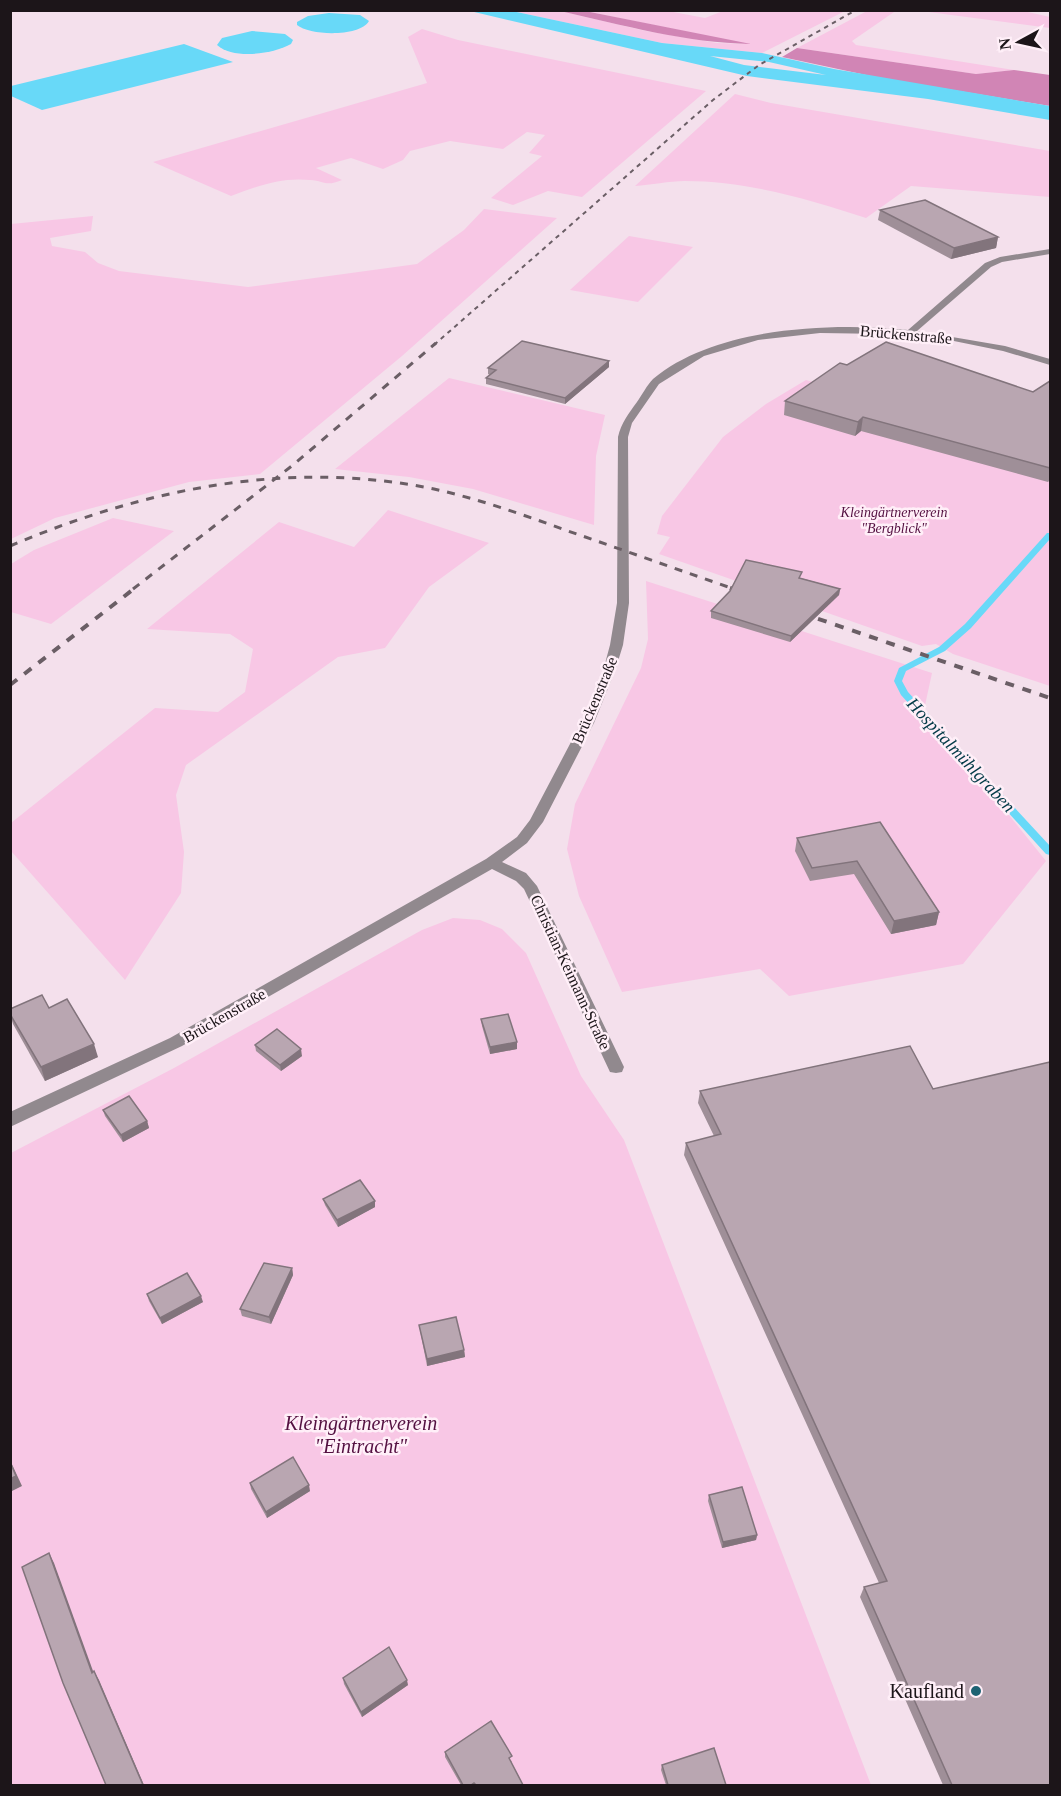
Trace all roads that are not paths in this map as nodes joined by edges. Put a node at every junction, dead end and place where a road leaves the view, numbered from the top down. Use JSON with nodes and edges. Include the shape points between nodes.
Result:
{"nodes":[{"id":1,"x":1050,"y":252,"type":"edge"},
{"id":2,"x":912,"y":331,"type":"junction"},
{"id":3,"x":1050,"y":362,"type":"edge"},
{"id":4,"x":491,"y":864,"type":"junction"},
{"id":5,"x":616,"y":1067,"type":"dead end"},
{"id":6,"x":10,"y":1120,"type":"edge"}],
"edges":[{"from":1,"to":2,"type":"street","via":[[988,265]]},
{"from":2,"to":3,"type":"street","name":"Brückenstraße","via":[[999,347]]},
{"from":2,"to":4,"type":"street","name":"Brückenstraße","via":[[835,329],[759,339],[693,359],[648,389],[626,423],[622,462],[622,614],[609,671],[536,822],[522,840]]},
{"from":4,"to":5,"type":"street","name":"Christian-Keimann-Straße","via":[[521,877],[530,886]]},
{"from":4,"to":6,"type":"street","name":"Brückenstraße","via":[[176,1042]]}]}
